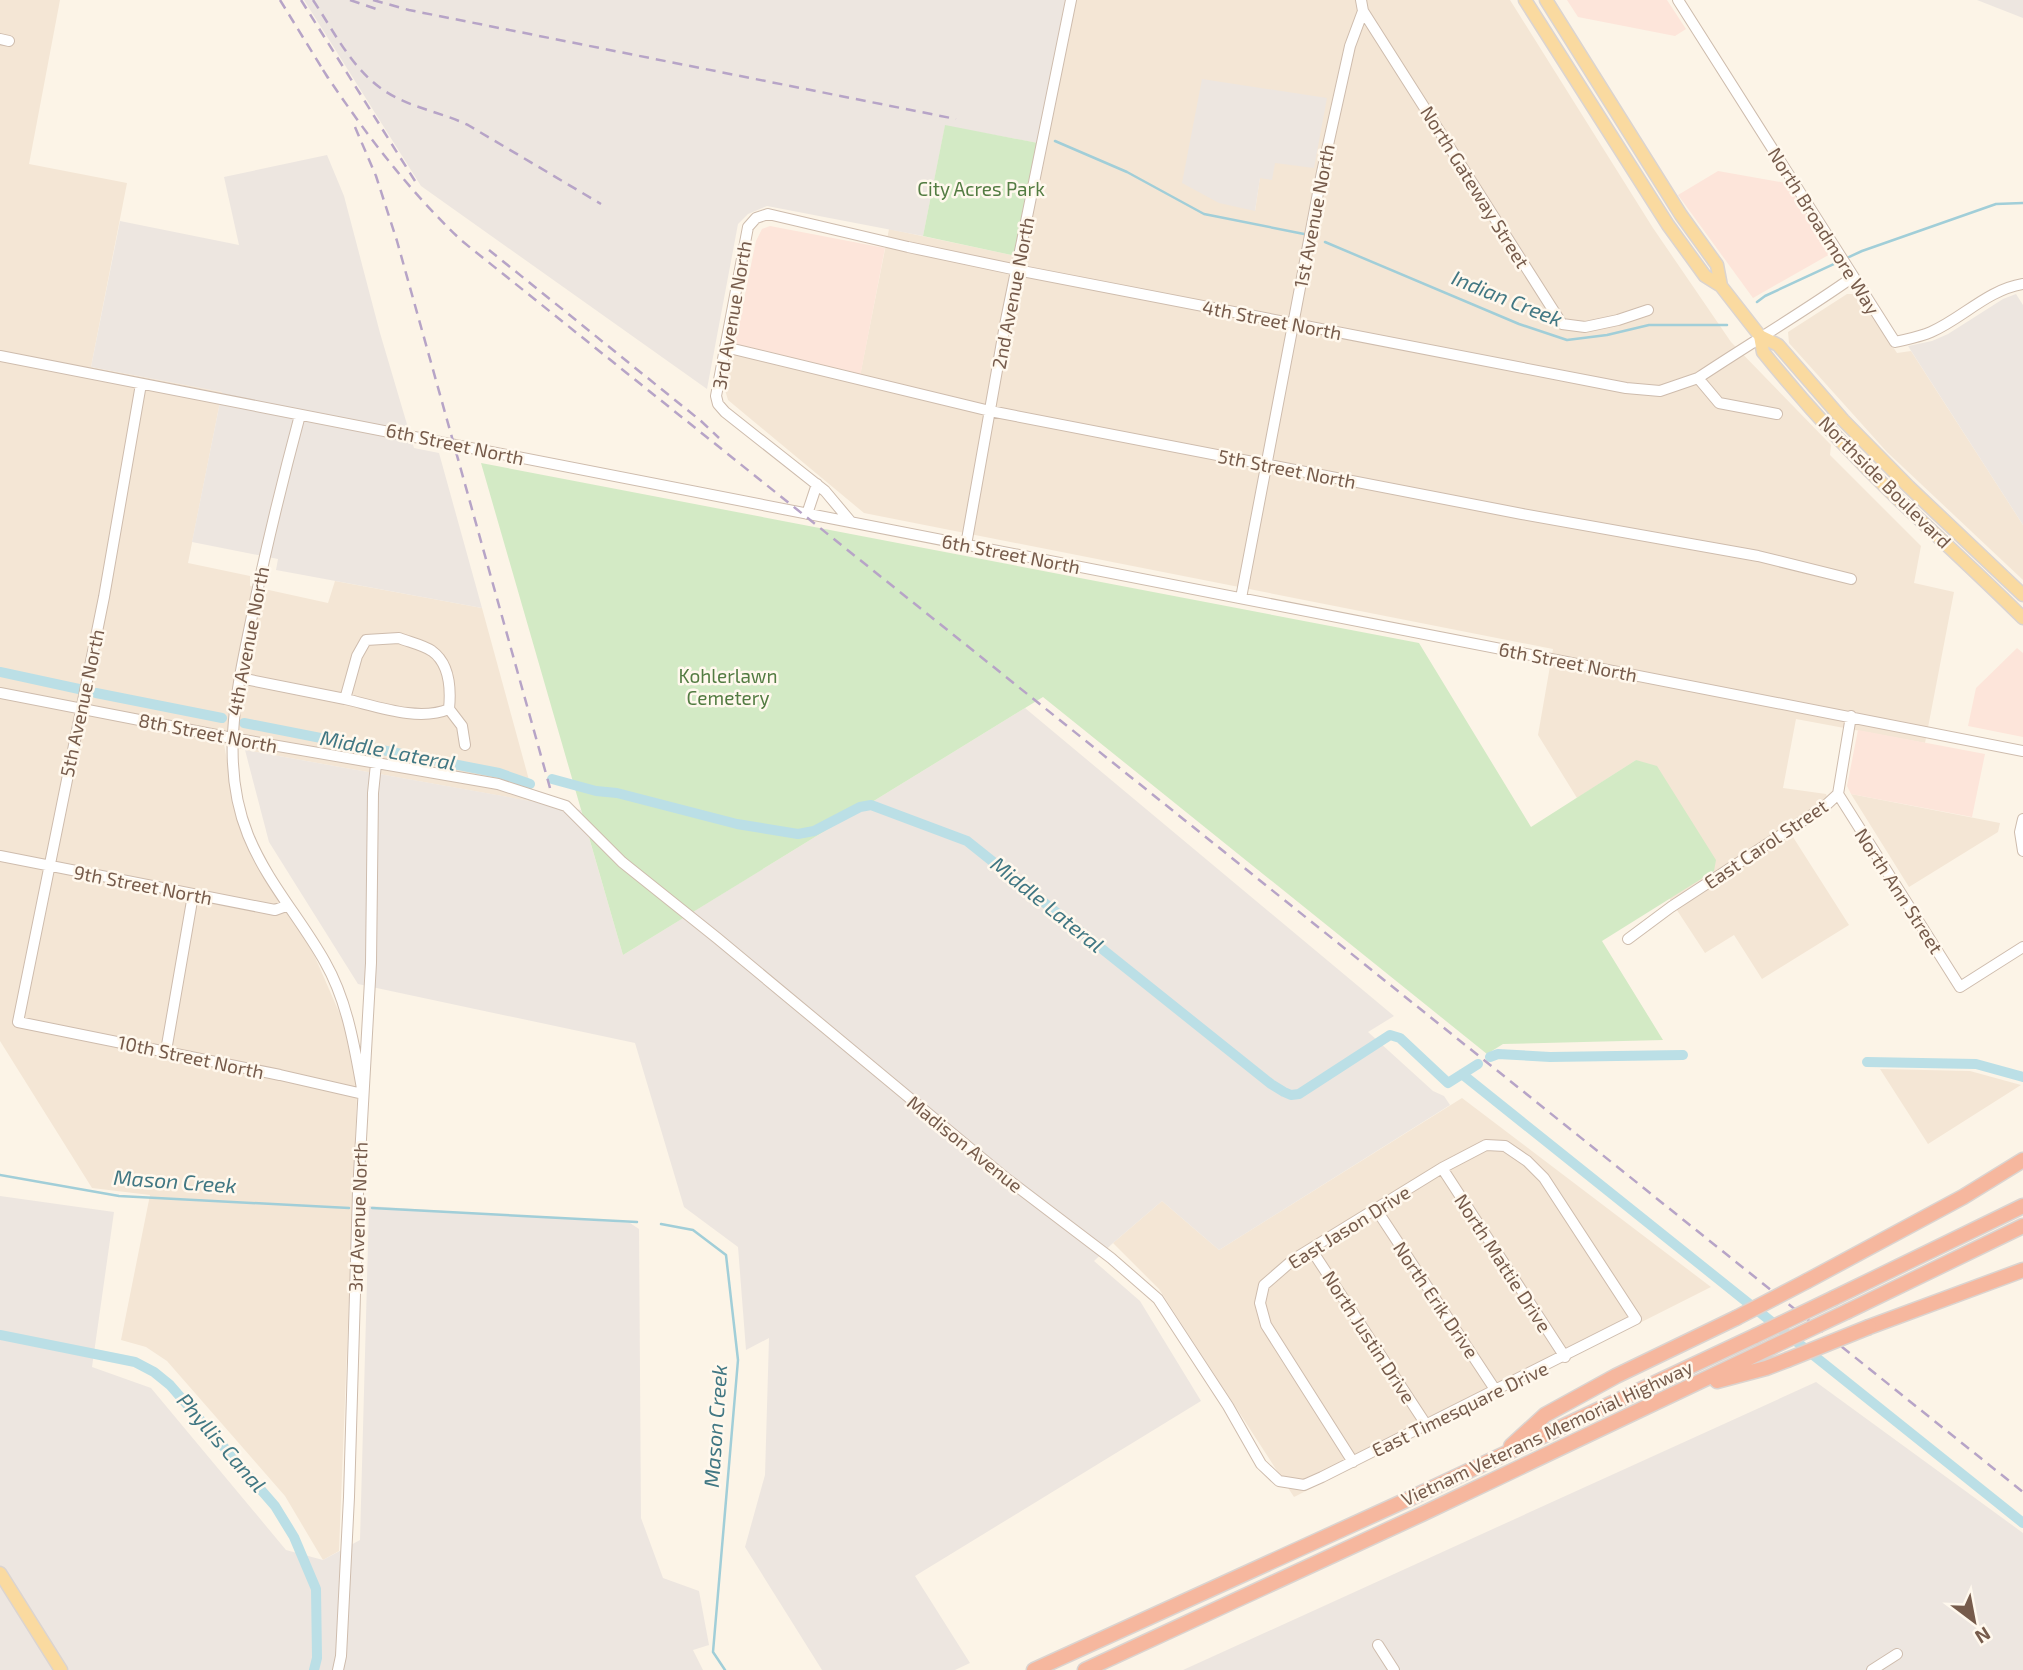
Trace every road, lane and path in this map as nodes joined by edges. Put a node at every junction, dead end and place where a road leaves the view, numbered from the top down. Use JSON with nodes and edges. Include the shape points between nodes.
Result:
{"nodes":[{"id":1,"x":1071,"y":0,"type":"edge"},
{"id":2,"x":1361,"y":0,"type":"edge"},
{"id":3,"x":1525,"y":0,"type":"edge"},
{"id":4,"x":1546,"y":0,"type":"edge"},
{"id":5,"x":1678,"y":0,"type":"edge"},
{"id":6,"x":1363,"y":11,"type":"junction"},
{"id":7,"x":756,"y":218,"type":"joint"},
{"id":8,"x":1017,"y":270,"type":"junction"},
{"id":9,"x":1850,"y":273,"type":"junction"},
{"id":10,"x":2023,"y":284,"type":"edge"},
{"id":11,"x":1721,"y":286,"type":"junction"},
{"id":12,"x":1648,"y":310,"type":"dead end"},
{"id":13,"x":1293,"y":324,"type":"junction"},
{"id":14,"x":1760,"y":336,"type":"junction"},
{"id":15,"x":725,"y":347,"type":"junction"},
{"id":16,"x":0,"y":356,"type":"edge"},
{"id":17,"x":1698,"y":378,"type":"junction"},
{"id":18,"x":141,"y":384,"type":"junction"},
{"id":19,"x":990,"y":411,"type":"junction"},
{"id":20,"x":1777,"y":414,"type":"dead end"},
{"id":21,"x":300,"y":415,"type":"junction"},
{"id":22,"x":1266,"y":465,"type":"junction"},
{"id":23,"x":817,"y":484,"type":"junction"},
{"id":24,"x":807,"y":514,"type":"junction"},
{"id":25,"x":851,"y":522,"type":"junction"},
{"id":26,"x":966,"y":545,"type":"junction"},
{"id":27,"x":1851,"y":579,"type":"dead end"},
{"id":28,"x":2023,"y":595,"type":"edge"},
{"id":29,"x":1241,"y":598,"type":"junction"},
{"id":30,"x":2023,"y":618,"type":"edge"},
{"id":31,"x":240,"y":678,"type":"junction"},
{"id":32,"x":0,"y":693,"type":"edge"},
{"id":33,"x":345,"y":699,"type":"junction"},
{"id":34,"x":81,"y":709,"type":"junction"},
{"id":35,"x":449,"y":709,"type":"junction"},
{"id":36,"x":1851,"y":716,"type":"junction"},
{"id":37,"x":232,"y":738,"type":"junction"},
{"id":38,"x":466,"y":745,"type":"dead end"},
{"id":39,"x":2023,"y":751,"type":"edge"},
{"id":40,"x":376,"y":764,"type":"junction"},
{"id":41,"x":1838,"y":794,"type":"junction"},
{"id":42,"x":2023,"y":819,"type":"edge"},
{"id":43,"x":605,"y":846,"type":"joint"},
{"id":44,"x":2023,"y":851,"type":"edge"},
{"id":45,"x":0,"y":856,"type":"edge"},
{"id":46,"x":48,"y":866,"type":"junction"},
{"id":47,"x":193,"y":895,"type":"junction"},
{"id":48,"x":286,"y":906,"type":"junction"},
{"id":49,"x":1628,"y":939,"type":"dead end"},
{"id":50,"x":2023,"y":947,"type":"edge"},
{"id":51,"x":18,"y":1022,"type":"joint"},
{"id":52,"x":166,"y":1051,"type":"junction"},
{"id":53,"x":363,"y":1094,"type":"junction"},
{"id":54,"x":2023,"y":1160,"type":"edge"},
{"id":55,"x":1442,"y":1168,"type":"junction"},
{"id":56,"x":2023,"y":1206,"type":"edge"},
{"id":57,"x":1376,"y":1209,"type":"junction"},
{"id":58,"x":2023,"y":1226,"type":"edge"},
{"id":59,"x":1311,"y":1249,"type":"junction"},
{"id":60,"x":2023,"y":1270,"type":"edge"},
{"id":61,"x":1636,"y":1319,"type":"joint"},
{"id":62,"x":1565,"y":1357,"type":"junction"},
{"id":63,"x":1686,"y":1389,"type":"junction"},
{"id":64,"x":1496,"y":1391,"type":"junction"},
{"id":65,"x":1427,"y":1426,"type":"junction"},
{"id":66,"x":1500,"y":1456,"type":"junction"},
{"id":67,"x":1353,"y":1462,"type":"junction"},
{"id":68,"x":1279,"y":1481,"type":"joint"},
{"id":69,"x":0,"y":1573,"type":"edge"},
{"id":70,"x":1378,"y":1645,"type":"dead end"},
{"id":71,"x":1898,"y":1654,"type":"dead end"},
{"id":72,"x":61,"y":1670,"type":"edge"},
{"id":73,"x":338,"y":1670,"type":"edge"},
{"id":74,"x":1034,"y":1670,"type":"edge"},
{"id":75,"x":1085,"y":1670,"type":"edge"},
{"id":76,"x":1394,"y":1670,"type":"edge"},
{"id":77,"x":1872,"y":1670,"type":"edge"}],
"edges":[{"from":1,"to":8,"type":"street","name":"2nd Avenue North"},
{"from":2,"to":6,"type":"street"},
{"from":3,"to":11,"type":"main road","name":"Northside Boulevard","via":[[1668,225],[1705,276]]},
{"from":4,"to":11,"type":"main road","name":"Northside Boulevard","via":[[1717,265]]},
{"from":5,"to":9,"type":"street","name":"North Broadmore Way"},
{"from":6,"to":12,"type":"street","name":"North Gateway Street","via":[[1562,324],[1585,327]]},
{"from":6,"to":13,"type":"street","name":"1st Avenue North","via":[[1344,72]]},
{"from":7,"to":8,"type":"street","name":"4th Street North","via":[[768,214]]},
{"from":7,"to":15,"type":"street","name":"3rd Avenue North","via":[[748,227]]},
{"from":8,"to":13,"type":"street","name":"4th Street North"},
{"from":8,"to":19,"type":"street","name":"2nd Avenue North"},
{"from":9,"to":10,"type":"street","name":"North Broadmore Way","via":[[1895,342],[1933,331],[1989,296]]},
{"from":9,"to":14,"type":"street","name":"4th Street North","via":[[1812,307]]},
{"from":11,"to":14,"type":"main road","name":"Northside Boulevard"},
{"from":13,"to":17,"type":"street","name":"4th Street North","via":[[1626,388],[1660,391]]},
{"from":13,"to":22,"type":"street","name":"1st Avenue North"},
{"from":14,"to":17,"type":"street","name":"4th Street North"},
{"from":14,"to":28,"type":"main road","name":"Northside Boulevard","via":[[1778,345],[1852,430]]},
{"from":14,"to":30,"type":"main road","name":"Northside Boulevard","via":[[1763,352],[1832,430]]},
{"from":15,"to":19,"type":"street","name":"5th Street North"},
{"from":15,"to":23,"type":"street","name":"3rd Avenue North","via":[[718,404]]},
{"from":16,"to":18,"type":"street","name":"6th Street North"},
{"from":17,"to":20,"type":"street","via":[[1719,403]]},
{"from":18,"to":21,"type":"street","name":"6th Street North"},
{"from":18,"to":34,"type":"street","name":"5th Avenue North"},
{"from":19,"to":22,"type":"street","name":"5th Street North"},
{"from":19,"to":26,"type":"street","name":"2nd Avenue North"},
{"from":21,"to":24,"type":"street","name":"6th Street North"},
{"from":21,"to":31,"type":"street","name":"4th Avenue North","via":[[270,526]]},
{"from":22,"to":27,"type":"street","name":"5th Street North","via":[[1758,556]]},
{"from":22,"to":29,"type":"street","name":"1st Avenue North"},
{"from":23,"to":24,"type":"street"},
{"from":23,"to":25,"type":"street","name":"3rd Avenue North"},
{"from":24,"to":25,"type":"street","name":"6th Street North"},
{"from":25,"to":26,"type":"street","name":"6th Street North"},
{"from":26,"to":29,"type":"street","name":"6th Street North"},
{"from":29,"to":36,"type":"street","name":"6th Street North"},
{"from":31,"to":33,"type":"street"},
{"from":31,"to":37,"type":"street","name":"4th Avenue North"},
{"from":32,"to":34,"type":"street","name":"8th Street North"},
{"from":33,"to":35,"type":"street","via":[[409,712],[437,714]]},
{"from":33,"to":35,"type":"street","via":[[366,640],[399,638],[432,652],[447,671]]},
{"from":34,"to":37,"type":"street","name":"8th Street North"},
{"from":34,"to":46,"type":"street","name":"5th Avenue North"},
{"from":35,"to":38,"type":"street","via":[[462,726]]},
{"from":36,"to":39,"type":"street","name":"6th Street North"},
{"from":36,"to":41,"type":"street","name":"East Carol Street"},
{"from":37,"to":40,"type":"street","name":"8th Street North"},
{"from":37,"to":48,"type":"street","name":"4th Avenue North","via":[[232,764],[244,822]]},
{"from":40,"to":43,"type":"street","name":"8th Street North","via":[[498,784],[554,801],[566,806]]},
{"from":40,"to":53,"type":"street","name":"3rd Avenue North"},
{"from":41,"to":49,"type":"street","name":"East Carol Street"},
{"from":41,"to":50,"type":"street","name":"North Ann Street","via":[[1961,986]]},
{"from":42,"to":44,"type":"street"},
{"from":43,"to":68,"type":"street","name":"Madison Avenue","via":[[1158,1299],[1261,1464]]},
{"from":45,"to":46,"type":"street","name":"9th Street North"},
{"from":46,"to":47,"type":"street","name":"9th Street North"},
{"from":46,"to":51,"type":"street","name":"5th Avenue North"},
{"from":47,"to":48,"type":"street","name":"9th Street North","via":[[275,910]]},
{"from":47,"to":52,"type":"street"},
{"from":48,"to":53,"type":"street","name":"4th Avenue North","via":[[336,986]]},
{"from":51,"to":52,"type":"street","name":"10th Street North"},
{"from":52,"to":53,"type":"street","name":"10th Street North"},
{"from":53,"to":73,"type":"street","name":"3rd Avenue North"},
{"from":54,"to":66,"type":"highway","bridge":true,"via":[[1903,1230],[1545,1415]]},
{"from":55,"to":57,"type":"street","name":"East Jason Drive"},
{"from":55,"to":61,"type":"street","name":"East Jason Drive","via":[[1486,1144],[1505,1146],[1518,1154],[1544,1178]]},
{"from":55,"to":62,"type":"street","name":"North Mattie Drive"},
{"from":56,"to":66,"type":"highway","name":"Vietnam Veterans Memorial Highway","bridge":true},
{"from":57,"to":59,"type":"street","name":"East Jason Drive"},
{"from":57,"to":64,"type":"street","name":"North Erik Drive"},
{"from":58,"to":63,"type":"highway","name":"Vietnam Veterans Memorial Highway","bridge":true},
{"from":59,"to":65,"type":"street","name":"North Justin Drive"},
{"from":59,"to":67,"type":"street","name":"East Jason Drive","via":[[1264,1285],[1260,1303],[1266,1325]]},
{"from":60,"to":63,"type":"highway","bridge":true,"via":[[1766,1368]]},
{"from":61,"to":62,"type":"street","name":"East Timesquare Drive"},
{"from":62,"to":64,"type":"street","name":"East Timesquare Drive"},
{"from":63,"to":75,"type":"highway","name":"Vietnam Veterans Memorial Highway"},
{"from":64,"to":65,"type":"street","name":"East Timesquare Drive"},
{"from":65,"to":67,"type":"street","name":"East Timesquare Drive"},
{"from":66,"to":74,"type":"highway","name":"Vietnam Veterans Memorial Highway"},
{"from":67,"to":68,"type":"street","name":"East Timesquare Drive","via":[[1304,1485]]},
{"from":69,"to":72,"type":"main road"},
{"from":70,"to":76,"type":"street"},
{"from":71,"to":77,"type":"street"}]}
